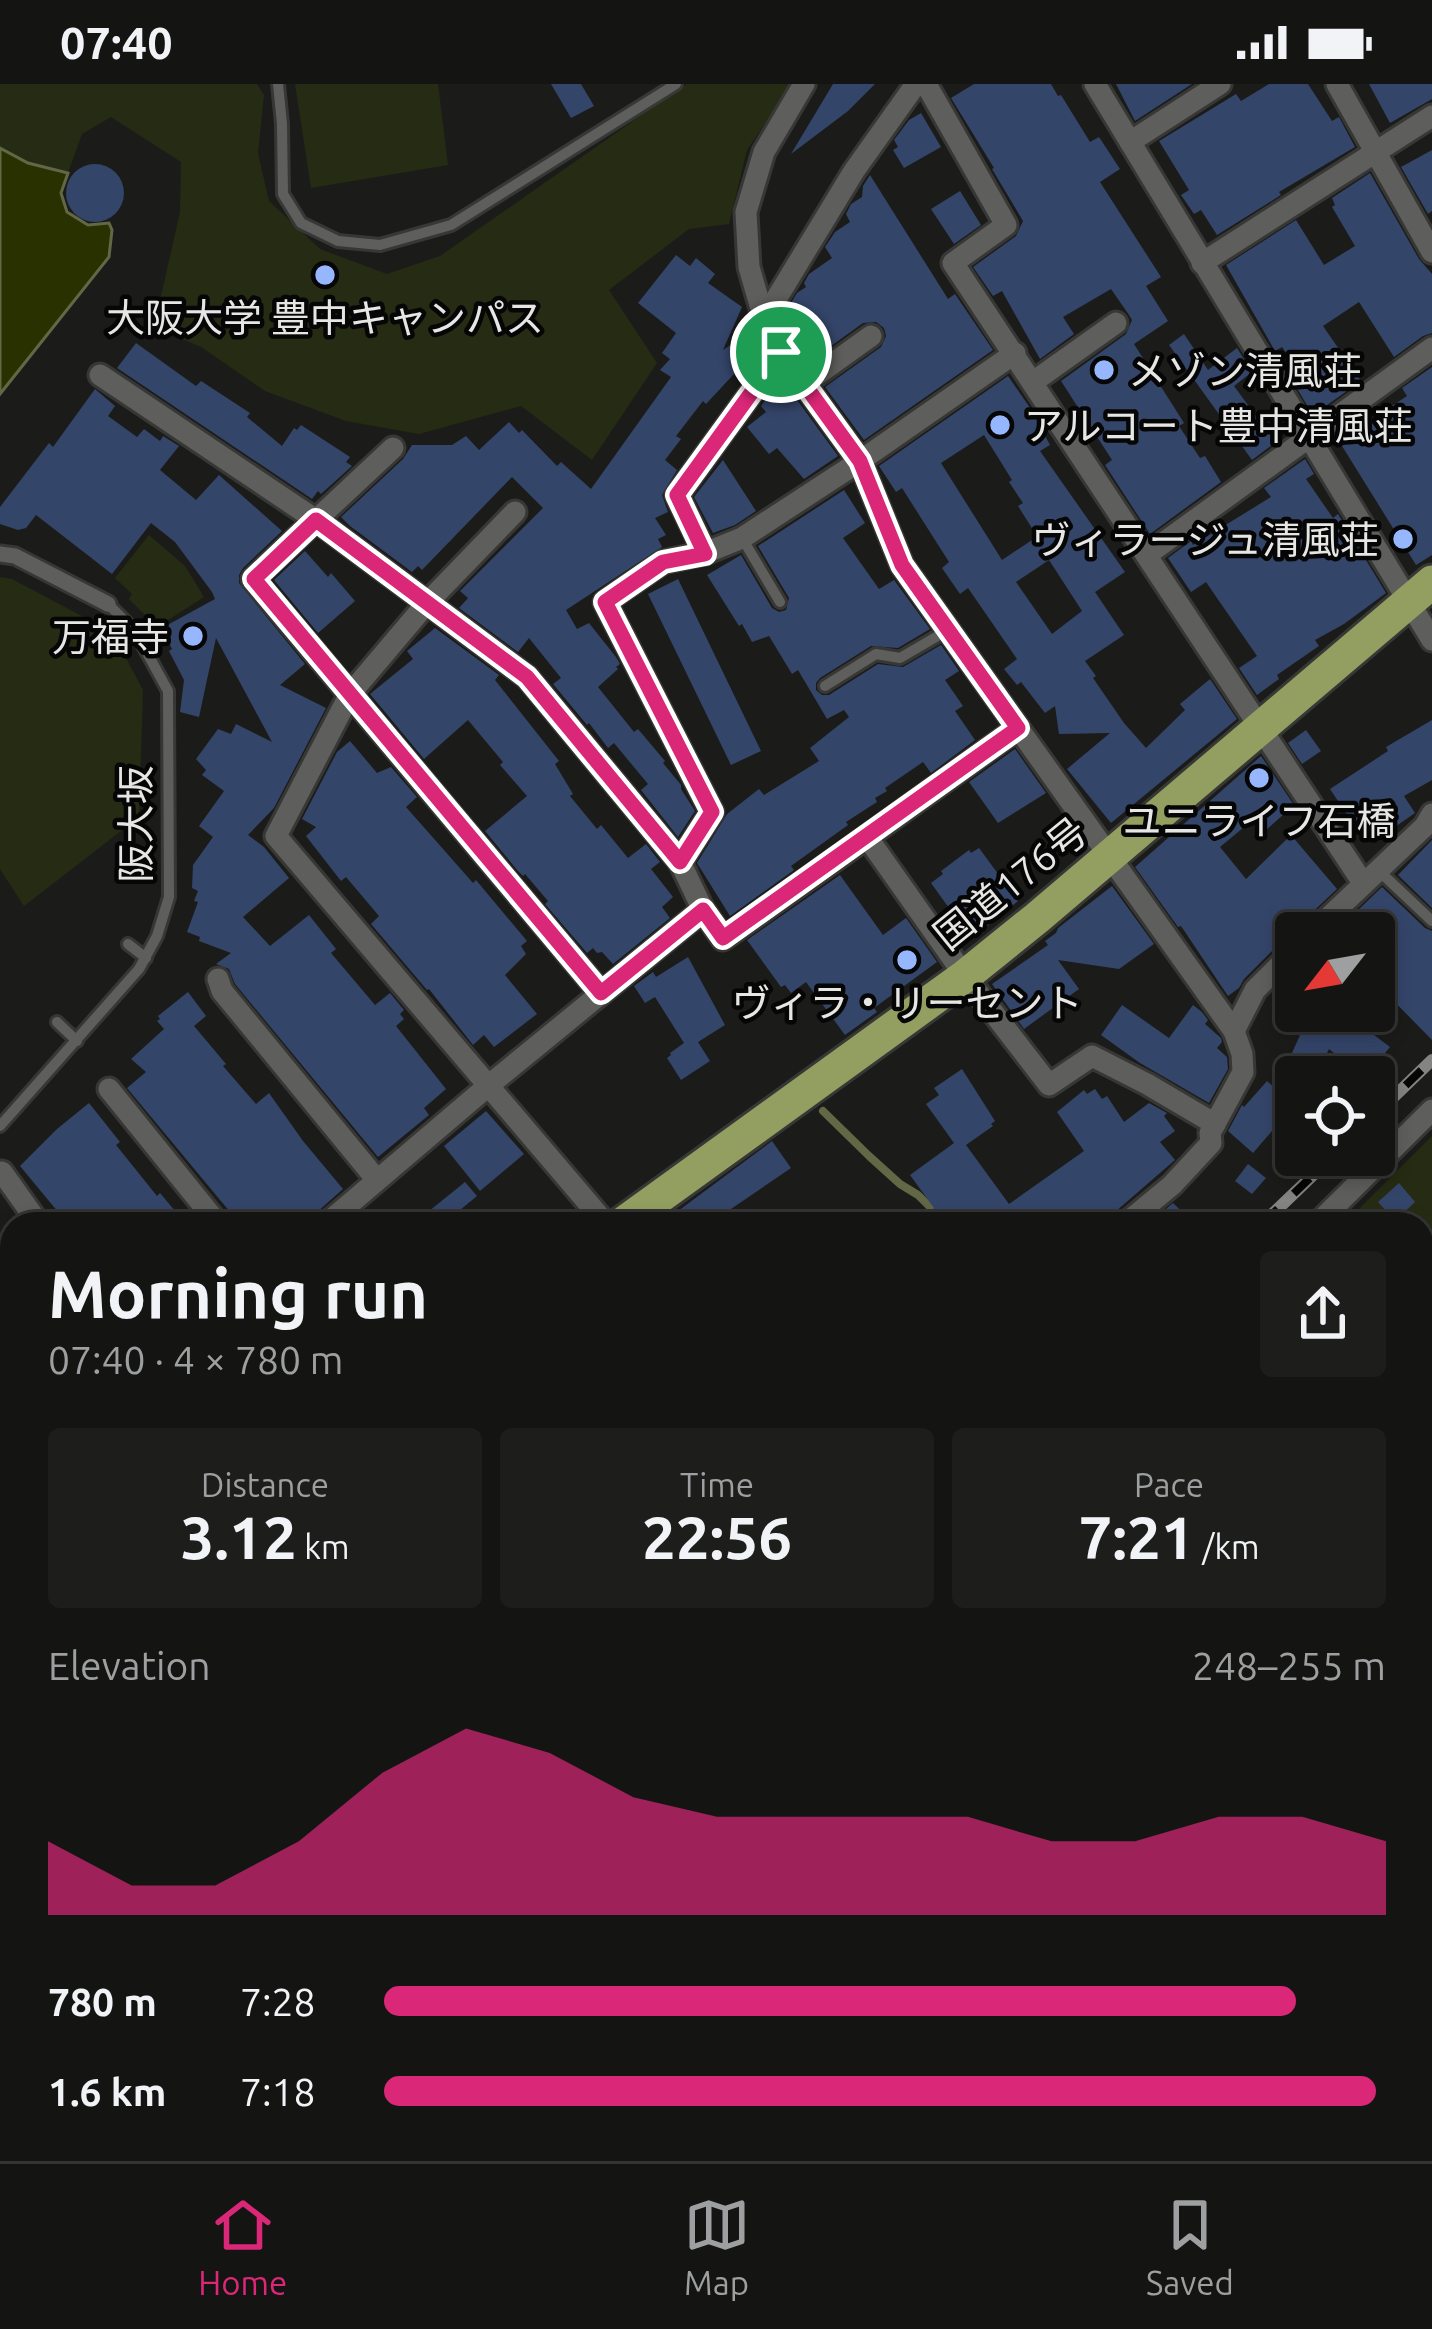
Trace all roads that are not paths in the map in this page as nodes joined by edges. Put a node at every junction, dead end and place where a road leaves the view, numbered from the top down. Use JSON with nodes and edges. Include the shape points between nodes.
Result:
{"nodes":[{"id":1,"x":278,"y":84,"type":"edge"},
{"id":2,"x":676,"y":84,"type":"edge"},
{"id":3,"x":804,"y":84,"type":"edge"},
{"id":4,"x":916,"y":84,"type":"edge"},
{"id":5,"x":926,"y":84,"type":"edge"},
{"id":6,"x":1096,"y":84,"type":"edge"},
{"id":7,"x":1219,"y":84,"type":"edge"},
{"id":8,"x":1337,"y":84,"type":"edge"},
{"id":9,"x":1432,"y":116,"type":"edge"},
{"id":10,"x":1130,"y":142,"type":"junction"},
{"id":11,"x":1377,"y":153,"type":"junction"},
{"id":12,"x":1432,"y":252,"type":"edge"},
{"id":13,"x":1202,"y":263,"type":"junction"},
{"id":14,"x":764,"y":319,"type":"junction"},
{"id":15,"x":1117,"y":323,"type":"dead end"},
{"id":16,"x":871,"y":336,"type":"dead end"},
{"id":17,"x":1432,"y":348,"type":"edge"},
{"id":18,"x":781,"y":352,"type":"junction"},
{"id":19,"x":1015,"y":353,"type":"junction"},
{"id":20,"x":100,"y":375,"type":"dead end"},
{"id":21,"x":1033,"y":382,"type":"junction"},
{"id":22,"x":804,"y":384,"type":"junction"},
{"id":23,"x":1310,"y":437,"type":"junction"},
{"id":24,"x":393,"y":448,"type":"dead end"},
{"id":25,"x":860,"y":461,"type":"junction"},
{"id":26,"x":515,"y":512,"type":"dead end"},
{"id":27,"x":316,"y":520,"type":"junction"},
{"id":28,"x":742,"y":538,"type":"junction"},
{"id":29,"x":0,"y":554,"type":"edge"},
{"id":30,"x":705,"y":554,"type":"junction"},
{"id":31,"x":1148,"y":554,"type":"junction"},
{"id":32,"x":1420,"y":591,"type":"edge"},
{"id":33,"x":780,"y":602,"type":"dead end"},
{"id":34,"x":427,"y":603,"type":"junction"},
{"id":35,"x":108,"y":604,"type":"joint"},
{"id":36,"x":948,"y":630,"type":"junction"},
{"id":37,"x":1432,"y":640,"type":"edge"},
{"id":38,"x":825,"y":686,"type":"dead end"},
{"id":39,"x":350,"y":694,"type":"junction"},
{"id":40,"x":1261,"y":726,"type":"junction"},
{"id":41,"x":1018,"y":728,"type":"junction"},
{"id":42,"x":1432,"y":814,"type":"edge"},
{"id":43,"x":867,"y":837,"type":"junction"},
{"id":44,"x":1109,"y":856,"type":"junction"},
{"id":45,"x":680,"y":862,"type":"junction"},
{"id":46,"x":1370,"y":876,"type":"junction"},
{"id":47,"x":703,"y":910,"type":"junction"},
{"id":48,"x":1333,"y":912,"type":"edge"},
{"id":49,"x":1432,"y":921,"type":"edge"},
{"id":50,"x":128,"y":944,"type":"dead end"},
{"id":51,"x":146,"y":958,"type":"junction"},
{"id":52,"x":1275,"y":970,"type":"edge"},
{"id":53,"x":965,"y":976,"type":"junction"},
{"id":54,"x":218,"y":980,"type":"dead end"},
{"id":55,"x":601,"y":993,"type":"junction"},
{"id":56,"x":57,"y":1022,"type":"dead end"},
{"id":57,"x":1234,"y":1031,"type":"junction"},
{"id":58,"x":77,"y":1041,"type":"junction"},
{"id":59,"x":488,"y":1086,"type":"junction"},
{"id":60,"x":109,"y":1089,"type":"dead end"},
{"id":61,"x":1432,"y":1110,"type":"edge"},
{"id":62,"x":1216,"y":1124,"type":"junction"},
{"id":63,"x":0,"y":1126,"type":"edge"},
{"id":64,"x":1,"y":1170,"type":"edge"},
{"id":65,"x":377,"y":1180,"type":"junction"},
{"id":66,"x":31,"y":1212,"type":"edge"},
{"id":67,"x":208,"y":1212,"type":"edge"},
{"id":68,"x":340,"y":1212,"type":"edge"},
{"id":69,"x":596,"y":1212,"type":"edge"},
{"id":70,"x":639,"y":1212,"type":"edge"},
{"id":71,"x":1140,"y":1212,"type":"edge"},
{"id":72,"x":1329,"y":1212,"type":"edge"}],
"edges":[{"from":1,"to":2,"type":"lane","via":[[283,194],[301,223],[338,241],[380,245],[451,225]]},
{"from":3,"to":14,"type":"street","via":[[764,152],[746,212],[749,267]]},
{"from":4,"to":14,"type":"street"},
{"from":5,"to":19,"type":"street","via":[[1006,225],[953,262]]},
{"from":6,"to":10,"type":"street"},
{"from":7,"to":10,"type":"street"},
{"from":8,"to":11,"type":"street"},
{"from":9,"to":11,"type":"street"},
{"from":10,"to":13,"type":"street"},
{"from":11,"to":12,"type":"street"},
{"from":11,"to":13,"type":"street"},
{"from":13,"to":23,"type":"street"},
{"from":14,"to":18,"type":"street"},
{"from":15,"to":21,"type":"street"},
{"from":16,"to":22,"type":"street"},
{"from":17,"to":23,"type":"street"},
{"from":18,"to":22,"type":"street"},
{"from":18,"to":30,"type":"street","via":[[677,495]]},
{"from":19,"to":21,"type":"street"},
{"from":19,"to":25,"type":"street"},
{"from":20,"to":27,"type":"street"},
{"from":21,"to":31,"type":"street"},
{"from":22,"to":25,"type":"street"},
{"from":23,"to":31,"type":"street"},
{"from":23,"to":32,"type":"street"},
{"from":24,"to":27,"type":"street"},
{"from":25,"to":28,"type":"street"},
{"from":25,"to":36,"type":"street","via":[[902,565]]},
{"from":26,"to":34,"type":"street"},
{"from":27,"to":34,"type":"street"},
{"from":27,"to":39,"type":"street","via":[[254,579]]},
{"from":28,"to":30,"type":"street"},
{"from":28,"to":33,"type":"lane"},
{"from":29,"to":35,"type":"street","name":"阪大坂"},
{"from":30,"to":45,"type":"street","via":[[663,562],[605,602],[712,812]]},
{"from":31,"to":40,"type":"street"},
{"from":32,"to":37,"type":"street"},
{"from":32,"to":40,"type":"highway","name":"国道176号"},
{"from":34,"to":39,"type":"street"},
{"from":34,"to":45,"type":"street","via":[[527,677]]},
{"from":35,"to":51,"type":"lane","name":"阪大坂","via":[[135,631],[168,691],[169,897]]},
{"from":36,"to":38,"type":"lane","via":[[900,658],[876,655]]},
{"from":36,"to":41,"type":"street"},
{"from":39,"to":55,"type":"street"},
{"from":39,"to":59,"type":"street","via":[[276,836]]},
{"from":40,"to":44,"type":"highway","name":"国道176号"},
{"from":40,"to":46,"type":"street"},
{"from":41,"to":43,"type":"street"},
{"from":41,"to":44,"type":"street"},
{"from":42,"to":46,"type":"street"},
{"from":43,"to":47,"type":"street","via":[[723,938]]},
{"from":43,"to":53,"type":"street"},
{"from":44,"to":53,"type":"highway","name":"国道176号"},
{"from":44,"to":57,"type":"street"},
{"from":45,"to":47,"type":"street"},
{"from":46,"to":48,"type":"street"},
{"from":46,"to":49,"type":"lane"},
{"from":47,"to":55,"type":"street"},
{"from":50,"to":51,"type":"lane"},
{"from":51,"to":58,"type":"lane","name":"阪大坂"},
{"from":52,"to":57,"type":"street"},
{"from":53,"to":62,"type":"street","via":[[1049,1085],[1092,1056]]},
{"from":53,"to":70,"type":"highway","name":"国道176号"},
{"from":54,"to":65,"type":"street"},
{"from":55,"to":59,"type":"street"},
{"from":56,"to":58,"type":"lane"},
{"from":57,"to":62,"type":"street","via":[[1243,1072]]},
{"from":58,"to":63,"type":"lane","name":"阪大坂"},
{"from":59,"to":65,"type":"street"},
{"from":59,"to":69,"type":"street"},
{"from":60,"to":67,"type":"street"},
{"from":61,"to":72,"type":"street"},
{"from":62,"to":71,"type":"street","via":[[1210,1143]]},
{"from":64,"to":66,"type":"street"},
{"from":65,"to":68,"type":"street"}]}
